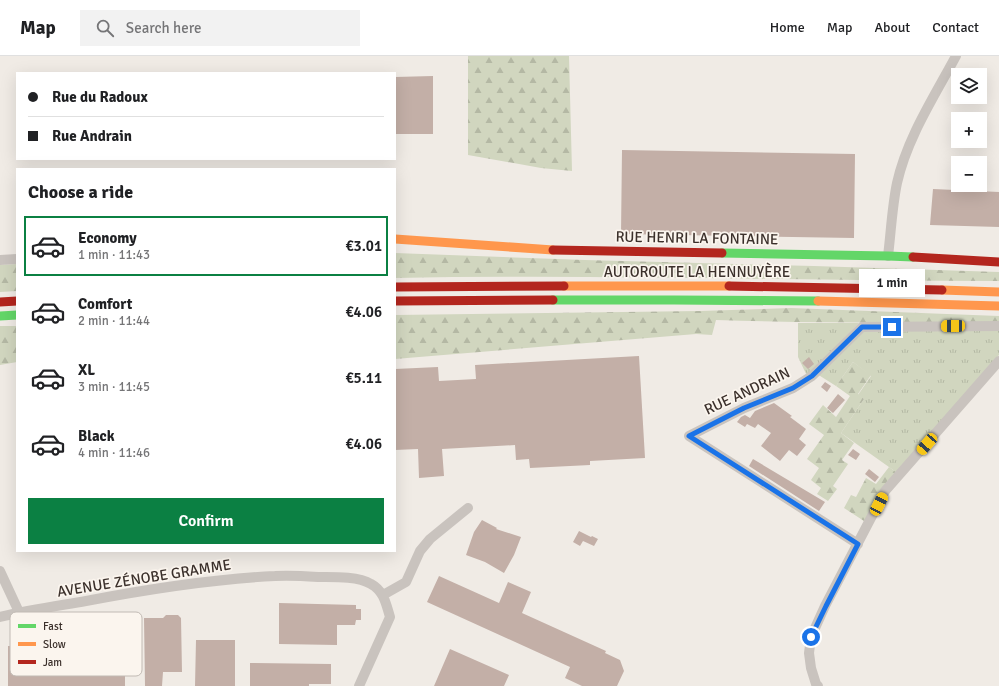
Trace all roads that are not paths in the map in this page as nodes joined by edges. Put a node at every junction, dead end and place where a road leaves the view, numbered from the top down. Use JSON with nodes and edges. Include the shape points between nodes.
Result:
{"nodes":[{"id":1,"x":956,"y":56,"type":"edge"},
{"id":2,"x":396,"y":239,"type":"edge"},
{"id":3,"x":888,"y":256,"type":"junction"},
{"id":4,"x":16,"y":259,"type":"edge"},
{"id":5,"x":0,"y":260,"type":"edge"},
{"id":6,"x":999,"y":262,"type":"edge"},
{"id":7,"x":396,"y":287,"type":"edge"},
{"id":8,"x":999,"y":292,"type":"edge"},
{"id":9,"x":16,"y":300,"type":"edge"},
{"id":10,"x":396,"y":301,"type":"edge"},
{"id":11,"x":0,"y":302,"type":"edge"},
{"id":12,"x":999,"y":306,"type":"edge"},
{"id":13,"x":0,"y":316,"type":"edge"},
{"id":14,"x":16,"y":316,"type":"edge"},
{"id":15,"x":999,"y":326,"type":"edge"},
{"id":16,"x":999,"y":361,"type":"edge"},
{"id":17,"x":468,"y":508,"type":"dead end"},
{"id":18,"x":858,"y":544,"type":"junction"},
{"id":19,"x":0,"y":571,"type":"edge"},
{"id":20,"x":383,"y":595,"type":"junction"},
{"id":21,"x":19,"y":612,"type":"joint"},
{"id":22,"x":10,"y":614,"type":"edge"},
{"id":23,"x":0,"y":617,"type":"edge"},
{"id":24,"x":359,"y":686,"type":"edge"},
{"id":25,"x":818,"y":686,"type":"edge"}],
"edges":[{"from":1,"to":3,"type":"street","via":[[916,129],[904,161],[897,183]]},
{"from":2,"to":3,"type":"main road","name":"RUE HENRI LA FONTAINE","via":[[557,250]]},
{"from":3,"to":6,"type":"main road","name":"RUE HENRI LA FONTAINE"},
{"from":4,"to":5,"type":"street"},
{"from":7,"to":8,"type":"main road","name":"AUTOROUTE LA HENNUYÈRE","via":[[652,284]]},
{"from":9,"to":11,"type":"main road"},
{"from":10,"to":12,"type":"main road","name":"AUTOROUTE LA HENNUYÈRE","via":[[767,300]]},
{"from":13,"to":14,"type":"main road"},
{"from":15,"to":18,"type":"street","name":"RUE ANDRAIN","via":[[862,327],[812,376],[793,388],[744,408],[689,436]]},
{"from":16,"to":18,"type":"street","via":[[885,491]]},
{"from":17,"to":20,"type":"street","via":[[430,539],[420,551],[406,582]]},
{"from":18,"to":25,"type":"street","via":[[811,637],[808,653]]},
{"from":19,"to":21,"type":"street"},
{"from":20,"to":21,"type":"street","name":"AVENUE ZÉNOBE GRAMME","via":[[372,584],[361,580],[277,576],[189,584]]},
{"from":20,"to":24,"type":"street","via":[[390,617]]},
{"from":22,"to":23,"type":"street","name":"AVENUE ZÉNOBE GRAMME"}]}
